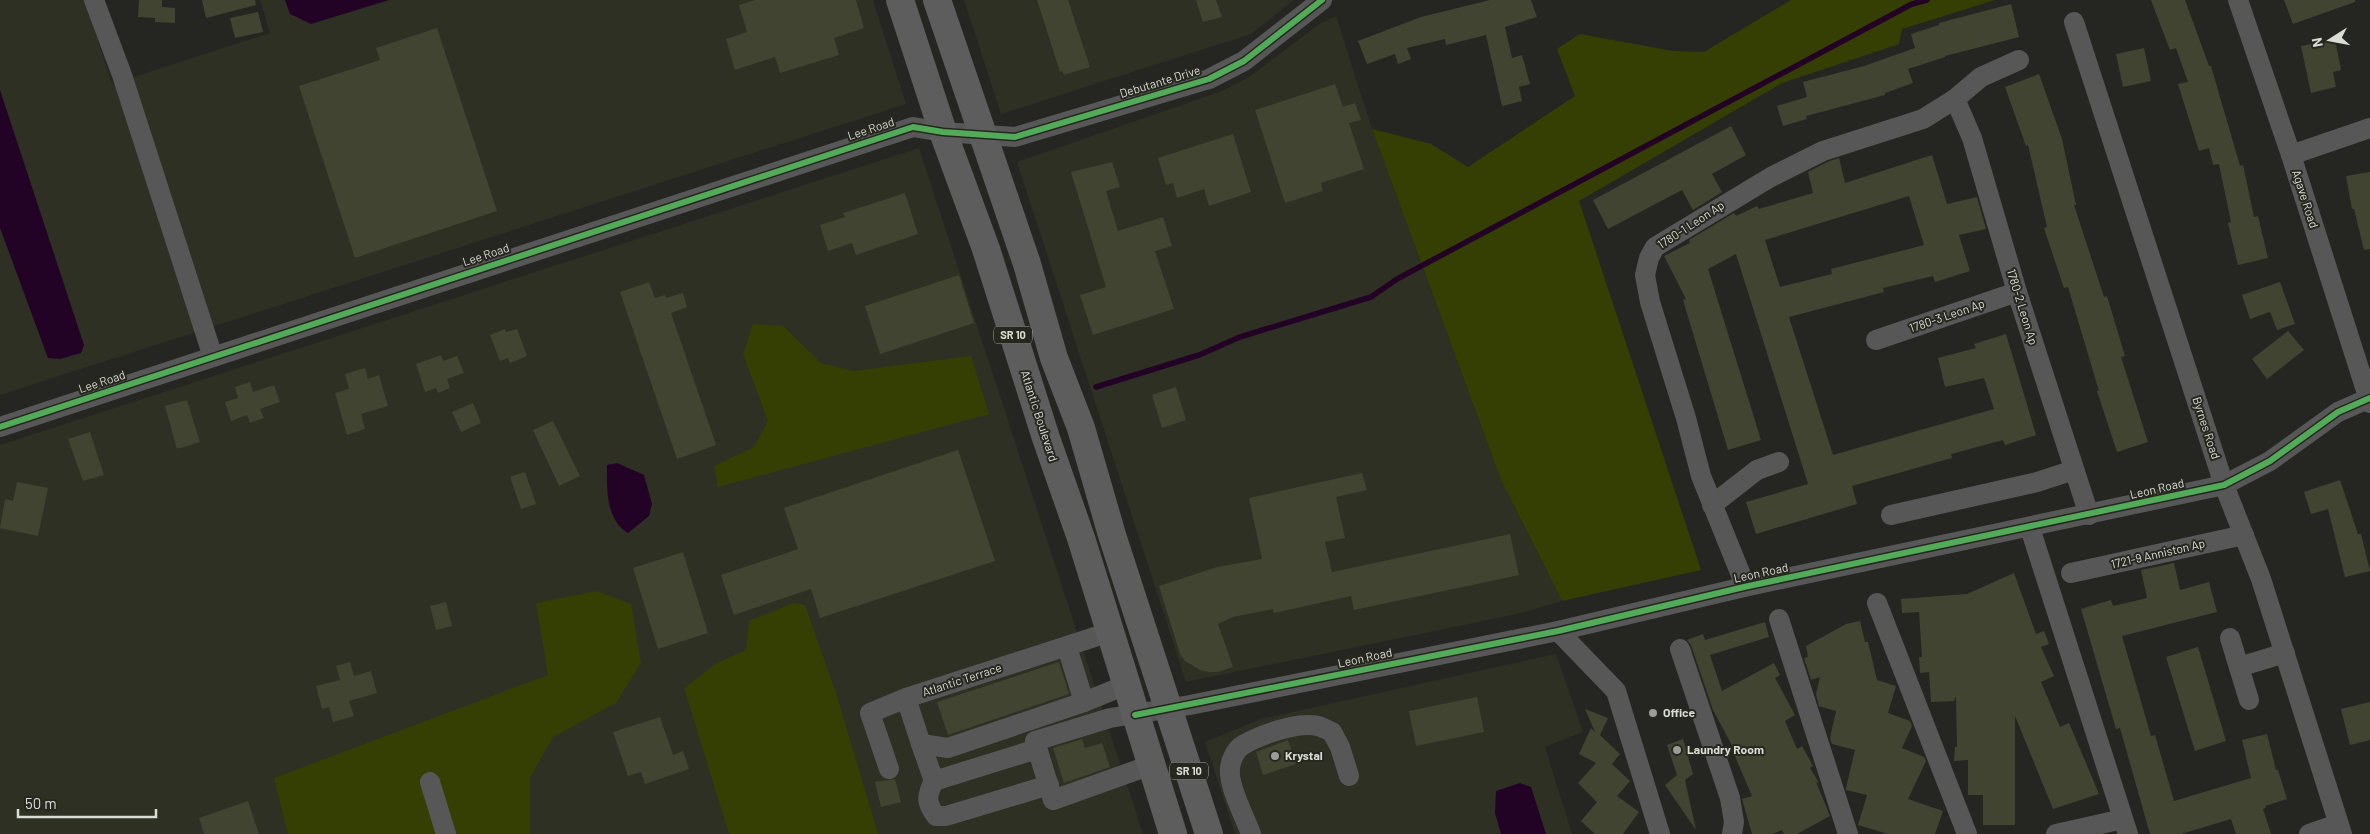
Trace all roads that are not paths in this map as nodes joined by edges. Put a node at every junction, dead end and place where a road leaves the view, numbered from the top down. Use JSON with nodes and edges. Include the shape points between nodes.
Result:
{"nodes":[{"id":1,"x":94,"y":0,"type":"edge"},
{"id":2,"x":900,"y":0,"type":"edge"},
{"id":3,"x":937,"y":0,"type":"edge"},
{"id":4,"x":1322,"y":0,"type":"edge"},
{"id":5,"x":2238,"y":0,"type":"edge"},
{"id":6,"x":2074,"y":22,"type":"dead end"},
{"id":7,"x":2019,"y":60,"type":"dead end"},
{"id":8,"x":1955,"y":100,"type":"junction"},
{"id":9,"x":2370,"y":128,"type":"edge"},
{"id":10,"x":943,"y":132,"type":"junction"},
{"id":11,"x":983,"y":135,"type":"junction"},
{"id":12,"x":2291,"y":155,"type":"junction"},
{"id":13,"x":2017,"y":292,"type":"junction"},
{"id":14,"x":1876,"y":340,"type":"dead end"},
{"id":15,"x":213,"y":357,"type":"junction"},
{"id":16,"x":2370,"y":400,"type":"edge"},
{"id":17,"x":0,"y":427,"type":"edge"},
{"id":18,"x":1779,"y":462,"type":"dead end"},
{"id":19,"x":2074,"y":470,"type":"junction"},
{"id":20,"x":2224,"y":485,"type":"junction"},
{"id":21,"x":1712,"y":505,"type":"junction"},
{"id":22,"x":1891,"y":514,"type":"dead end"},
{"id":23,"x":2088,"y":515,"type":"junction"},
{"id":24,"x":2030,"y":528,"type":"junction"},
{"id":25,"x":2244,"y":535,"type":"junction"},
{"id":26,"x":2071,"y":573,"type":"dead end"},
{"id":27,"x":1744,"y":587,"type":"junction"},
{"id":28,"x":1877,"y":604,"type":"dead end"},
{"id":29,"x":1779,"y":620,"type":"dead end"},
{"id":30,"x":1558,"y":631,"type":"junction"},
{"id":31,"x":1110,"y":632,"type":"junction"},
{"id":32,"x":2230,"y":638,"type":"dead end"},
{"id":33,"x":1067,"y":647,"type":"junction"},
{"id":34,"x":1680,"y":648,"type":"dead end"},
{"id":35,"x":2285,"y":654,"type":"junction"},
{"id":36,"x":2239,"y":667,"type":"junction"},
{"id":37,"x":1126,"y":685,"type":"junction"},
{"id":38,"x":906,"y":698,"type":"junction"},
{"id":39,"x":2249,"y":700,"type":"dead end"},
{"id":40,"x":1084,"y":702,"type":"junction"},
{"id":41,"x":1170,"y":709,"type":"junction"},
{"id":42,"x":1135,"y":715,"type":"junction"},
{"id":43,"x":921,"y":744,"type":"junction"},
{"id":44,"x":1037,"y":749,"type":"junction"},
{"id":45,"x":1151,"y":765,"type":"junction"},
{"id":46,"x":889,"y":769,"type":"dead end"},
{"id":47,"x":1349,"y":776,"type":"dead end"},
{"id":48,"x":934,"y":781,"type":"junction"},
{"id":49,"x":430,"y":782,"type":"dead end"},
{"id":50,"x":1049,"y":785,"type":"junction"},
{"id":51,"x":2125,"y":827,"type":"edge"},
{"id":52,"x":2340,"y":829,"type":"edge"},
{"id":53,"x":446,"y":834,"type":"edge"},
{"id":54,"x":1173,"y":834,"type":"edge"},
{"id":55,"x":1209,"y":834,"type":"edge"},
{"id":56,"x":1251,"y":834,"type":"edge"},
{"id":57,"x":1660,"y":834,"type":"edge"},
{"id":58,"x":1732,"y":834,"type":"edge"},
{"id":59,"x":1848,"y":834,"type":"edge"},
{"id":60,"x":1967,"y":834,"type":"edge"},
{"id":61,"x":2056,"y":834,"type":"edge"},
{"id":62,"x":2309,"y":834,"type":"edge"}],
"edges":[{"from":1,"to":15,"type":"street","via":[[122,75]]},
{"from":2,"to":10,"type":"highway","name":"Atlantic Boulevard","number":"SR 10"},
{"from":3,"to":11,"type":"highway","number":"SR 10"},
{"from":4,"to":11,"type":"street","name":"Debutante Drive","via":[[1244,61],[1209,79],[1015,137]]},
{"from":5,"to":12,"type":"street","name":"Agave Road"},
{"from":6,"to":20,"type":"street","name":"Byrnes Road"},
{"from":7,"to":8,"type":"street","name":"1780-1 Leon Ap","via":[[1981,77]]},
{"from":8,"to":13,"type":"street","name":"1780-2 Leon Ap","via":[[1972,138]]},
{"from":8,"to":21,"type":"street","name":"1780-1 Leon Ap","via":[[1923,119],[1823,151],[1771,177],[1655,246],[1645,275],[1650,302],[1686,418],[1700,476]]},
{"from":9,"to":12,"type":"street"},
{"from":10,"to":11,"type":"street","name":"Lee Road"},
{"from":10,"to":15,"type":"street","name":"Lee Road","via":[[913,127]]},
{"from":10,"to":31,"type":"highway","name":"Atlantic Boulevard","number":"SR 10","via":[[986,249]]},
{"from":11,"to":41,"type":"highway","number":"SR 10"},
{"from":12,"to":16,"type":"street","name":"Agave Road"},
{"from":13,"to":14,"type":"street","name":"1780-3 Leon Ap"},
{"from":13,"to":19,"type":"street","name":"1780-2 Leon Ap"},
{"from":15,"to":17,"type":"street","name":"Lee Road"},
{"from":16,"to":20,"type":"street","name":"Leon Road","via":[[2338,412],[2270,461]]},
{"from":18,"to":21,"type":"street","via":[[1757,470]]},
{"from":19,"to":22,"type":"street","via":[[2037,482]]},
{"from":19,"to":23,"type":"street","name":"1780-2 Leon Ap"},
{"from":20,"to":23,"type":"street","name":"Leon Road"},
{"from":20,"to":25,"type":"street","name":"Byrnes Road"},
{"from":21,"to":27,"type":"street","name":"1780-1 Leon Ap"},
{"from":23,"to":24,"type":"street","name":"Leon Road"},
{"from":24,"to":27,"type":"street","name":"Leon Road"},
{"from":24,"to":51,"type":"street"},
{"from":25,"to":26,"type":"street","name":"1721-9 Anniston Ap"},
{"from":25,"to":35,"type":"street","name":"Byrnes Road"},
{"from":27,"to":30,"type":"street","name":"Leon Road"},
{"from":28,"to":60,"type":"street"},
{"from":29,"to":59,"type":"street"},
{"from":30,"to":41,"type":"street","name":"Leon Road"},
{"from":30,"to":57,"type":"street","via":[[1616,691]]},
{"from":31,"to":33,"type":"street","name":"Atlantic Terrace"},
{"from":31,"to":37,"type":"highway","name":"Atlantic Boulevard","number":"SR 10"},
{"from":32,"to":36,"type":"street"},
{"from":33,"to":38,"type":"street","name":"Atlantic Terrace"},
{"from":33,"to":40,"type":"street"},
{"from":34,"to":58,"type":"street","via":[[1730,798],[1734,822]]},
{"from":35,"to":36,"type":"street"},
{"from":35,"to":52,"type":"street","name":"Byrnes Road"},
{"from":36,"to":39,"type":"street"},
{"from":37,"to":40,"type":"street"},
{"from":37,"to":42,"type":"highway","name":"Atlantic Boulevard","number":"SR 10"},
{"from":38,"to":43,"type":"street"},
{"from":38,"to":46,"type":"street","name":"Atlantic Terrace","via":[[870,713]]},
{"from":40,"to":43,"type":"street","via":[[948,748]]},
{"from":41,"to":42,"type":"street","name":"Leon Road"},
{"from":41,"to":55,"type":"highway","number":"SR 10"},
{"from":42,"to":44,"type":"street","name":"Leon Road","via":[[1110,718],[1034,741]]},
{"from":42,"to":45,"type":"highway","name":"Atlantic Boulevard","number":"SR 10"},
{"from":43,"to":48,"type":"street"},
{"from":44,"to":48,"type":"street"},
{"from":44,"to":50,"type":"street"},
{"from":45,"to":50,"type":"street","via":[[1053,800]]},
{"from":45,"to":54,"type":"highway","name":"Atlantic Boulevard","number":"SR 10"},
{"from":47,"to":56,"type":"street","via":[[1332,732],[1317,726],[1281,730],[1242,745],[1230,770],[1234,791]]},
{"from":48,"to":50,"type":"street","via":[[928,791],[928,806],[936,816],[946,816]]},
{"from":49,"to":53,"type":"street"},
{"from":51,"to":61,"type":"street"},
{"from":52,"to":62,"type":"street"}]}
